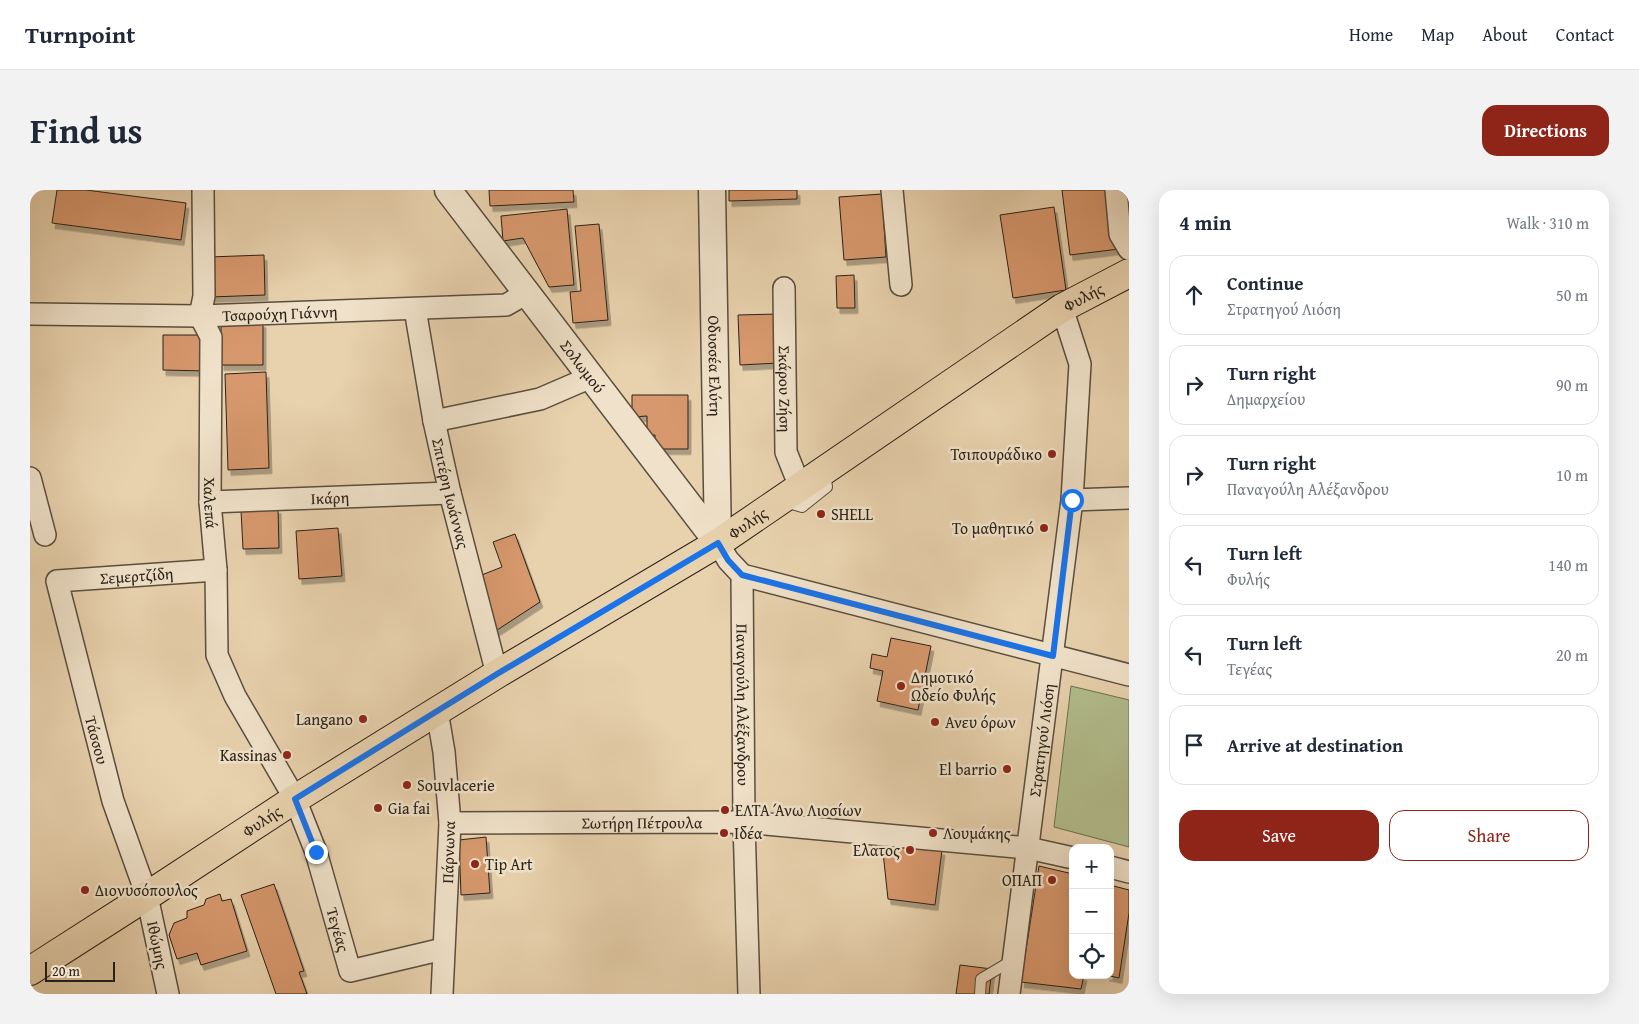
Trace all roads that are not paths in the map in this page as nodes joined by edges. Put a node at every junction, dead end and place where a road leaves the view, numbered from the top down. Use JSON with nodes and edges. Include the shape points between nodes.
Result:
{"nodes":[{"id":1,"x":203,"y":190,"type":"edge"},
{"id":2,"x":712,"y":190,"type":"edge"},
{"id":3,"x":892,"y":190,"type":"edge"},
{"id":4,"x":1116,"y":190,"type":"edge"},
{"id":5,"x":451,"y":191,"type":"edge"},
{"id":6,"x":1129,"y":249,"type":"edge"},
{"id":7,"x":1129,"y":273,"type":"edge"},
{"id":8,"x":901,"y":285,"type":"dead end"},
{"id":9,"x":784,"y":288,"type":"dead end"},
{"id":10,"x":527,"y":293,"type":"junction"},
{"id":11,"x":416,"y":308,"type":"junction"},
{"id":12,"x":1062,"y":308,"type":"junction"},
{"id":13,"x":30,"y":314,"type":"edge"},
{"id":14,"x":200,"y":316,"type":"junction"},
{"id":15,"x":591,"y":377,"type":"junction"},
{"id":16,"x":434,"y":421,"type":"junction"},
{"id":17,"x":30,"y":478,"type":"edge"},
{"id":18,"x":450,"y":493,"type":"junction"},
{"id":19,"x":790,"y":494,"type":"junction"},
{"id":20,"x":1129,"y":498,"type":"edge"},
{"id":21,"x":1072,"y":500,"type":"junction"},
{"id":22,"x":210,"y":502,"type":"junction"},
{"id":23,"x":45,"y":535,"type":"dead end"},
{"id":24,"x":718,"y":543,"type":"junction"},
{"id":25,"x":216,"y":570,"type":"junction"},
{"id":26,"x":742,"y":575,"type":"junction"},
{"id":27,"x":57,"y":581,"type":"joint"},
{"id":28,"x":1053,"y":656,"type":"junction"},
{"id":29,"x":497,"y":674,"type":"junction"},
{"id":30,"x":1129,"y":676,"type":"edge"},
{"id":31,"x":437,"y":711,"type":"junction"},
{"id":32,"x":295,"y":799,"type":"junction"},
{"id":33,"x":744,"y":822,"type":"junction"},
{"id":34,"x":450,"y":823,"type":"junction"},
{"id":35,"x":1028,"y":848,"type":"junction"},
{"id":36,"x":1069,"y":857,"type":"edge"},
{"id":37,"x":1114,"y":868,"type":"edge"},
{"id":38,"x":1129,"y":872,"type":"edge"},
{"id":39,"x":147,"y":896,"type":"junction"},
{"id":40,"x":444,"y":949,"type":"junction"},
{"id":41,"x":1014,"y":960,"type":"junction"},
{"id":42,"x":30,"y":971,"type":"edge"},
{"id":43,"x":168,"y":994,"type":"edge"},
{"id":44,"x":442,"y":994,"type":"edge"},
{"id":45,"x":749,"y":994,"type":"edge"},
{"id":46,"x":980,"y":994,"type":"edge"},
{"id":47,"x":1009,"y":994,"type":"edge"}],
"edges":[{"from":1,"to":14,"type":"street","via":[[204,296]]},
{"from":2,"to":24,"type":"street","name":"Οδυσσέα Ελύτη"},
{"from":3,"to":8,"type":"street"},
{"from":4,"to":6,"type":"street","via":[[1120,234]]},
{"from":5,"to":10,"type":"street","name":"Σολωμού"},
{"from":7,"to":12,"type":"main road","name":"Φυλής"},
{"from":9,"to":19,"type":"street","name":"Σκάρου Ζήση","via":[[786,452]]},
{"from":10,"to":11,"type":"street","name":"Τσαρούχη Γιάννη","via":[[506,305]]},
{"from":10,"to":15,"type":"street","name":"Σολωμού"},
{"from":11,"to":14,"type":"street","name":"Τσαρούχη Γιάννη"},
{"from":11,"to":16,"type":"street","name":"Σπιτέρη Ιωάννας"},
{"from":12,"to":19,"type":"main road","name":"Φυλής"},
{"from":12,"to":21,"type":"street","name":"Στρατηγού Λιόση","via":[[1080,364]]},
{"from":13,"to":14,"type":"street","name":"Τσαρούχη Γιάννη"},
{"from":14,"to":22,"type":"street","name":"Χαλεπά","via":[[211,337]]},
{"from":15,"to":16,"type":"street","via":[[540,399]]},
{"from":15,"to":24,"type":"street","name":"Σολωμού"},
{"from":16,"to":18,"type":"street","name":"Σπιτέρη Ιωάννας"},
{"from":17,"to":23,"type":"street"},
{"from":18,"to":22,"type":"street","name":"Ικάρη"},
{"from":18,"to":29,"type":"street","name":"Σπιτέρη Ιωάννας"},
{"from":19,"to":24,"type":"main road","name":"Φυλής"},
{"from":20,"to":21,"type":"street"},
{"from":21,"to":28,"type":"street","name":"Στρατηγού Λιόση"},
{"from":22,"to":25,"type":"street","name":"Χαλεπά"},
{"from":24,"to":26,"type":"street"},
{"from":24,"to":29,"type":"main road","name":"Φυλής"},
{"from":25,"to":27,"type":"street","name":"Σεμερτζίδη"},
{"from":25,"to":32,"type":"street","name":"Χαλεπά","via":[[217,655],[235,696]]},
{"from":26,"to":28,"type":"street"},
{"from":26,"to":33,"type":"street","name":"Παναγούλη Αλέξανδρου"},
{"from":27,"to":39,"type":"street","name":"Τάσσου","via":[[113,801]]},
{"from":28,"to":30,"type":"street"},
{"from":28,"to":35,"type":"street","name":"Στρατηγού Λιόση"},
{"from":29,"to":31,"type":"main road","name":"Φυλής"},
{"from":31,"to":32,"type":"main road","name":"Φυλής"},
{"from":31,"to":34,"type":"street","name":"Πάρνωνα"},
{"from":32,"to":39,"type":"main road","name":"Φυλής"},
{"from":32,"to":40,"type":"street","name":"Τεγέας","via":[[316,852],[350,971]]},
{"from":33,"to":34,"type":"street","name":"Σωτήρη Πέτρουλα"},
{"from":33,"to":35,"type":"street","name":"Σωτήρη Πέτρουλα"},
{"from":33,"to":45,"type":"street","name":"Παναγούλη Αλέξανδρου"},
{"from":34,"to":40,"type":"street","name":"Πάρνωνα"},
{"from":35,"to":36,"type":"street","name":"Σωτήρη Πέτρουλα"},
{"from":35,"to":41,"type":"street","name":"Στρατηγού Λιόση"},
{"from":37,"to":38,"type":"street"},
{"from":39,"to":42,"type":"main road","name":"Φυλής"},
{"from":39,"to":43,"type":"street","name":"Ιθώμης"},
{"from":40,"to":44,"type":"street","name":"Πάρνωνα"},
{"from":41,"to":46,"type":"lane","via":[[981,979]]},
{"from":41,"to":47,"type":"street","name":"Στρατηγού Λιόση"}]}
